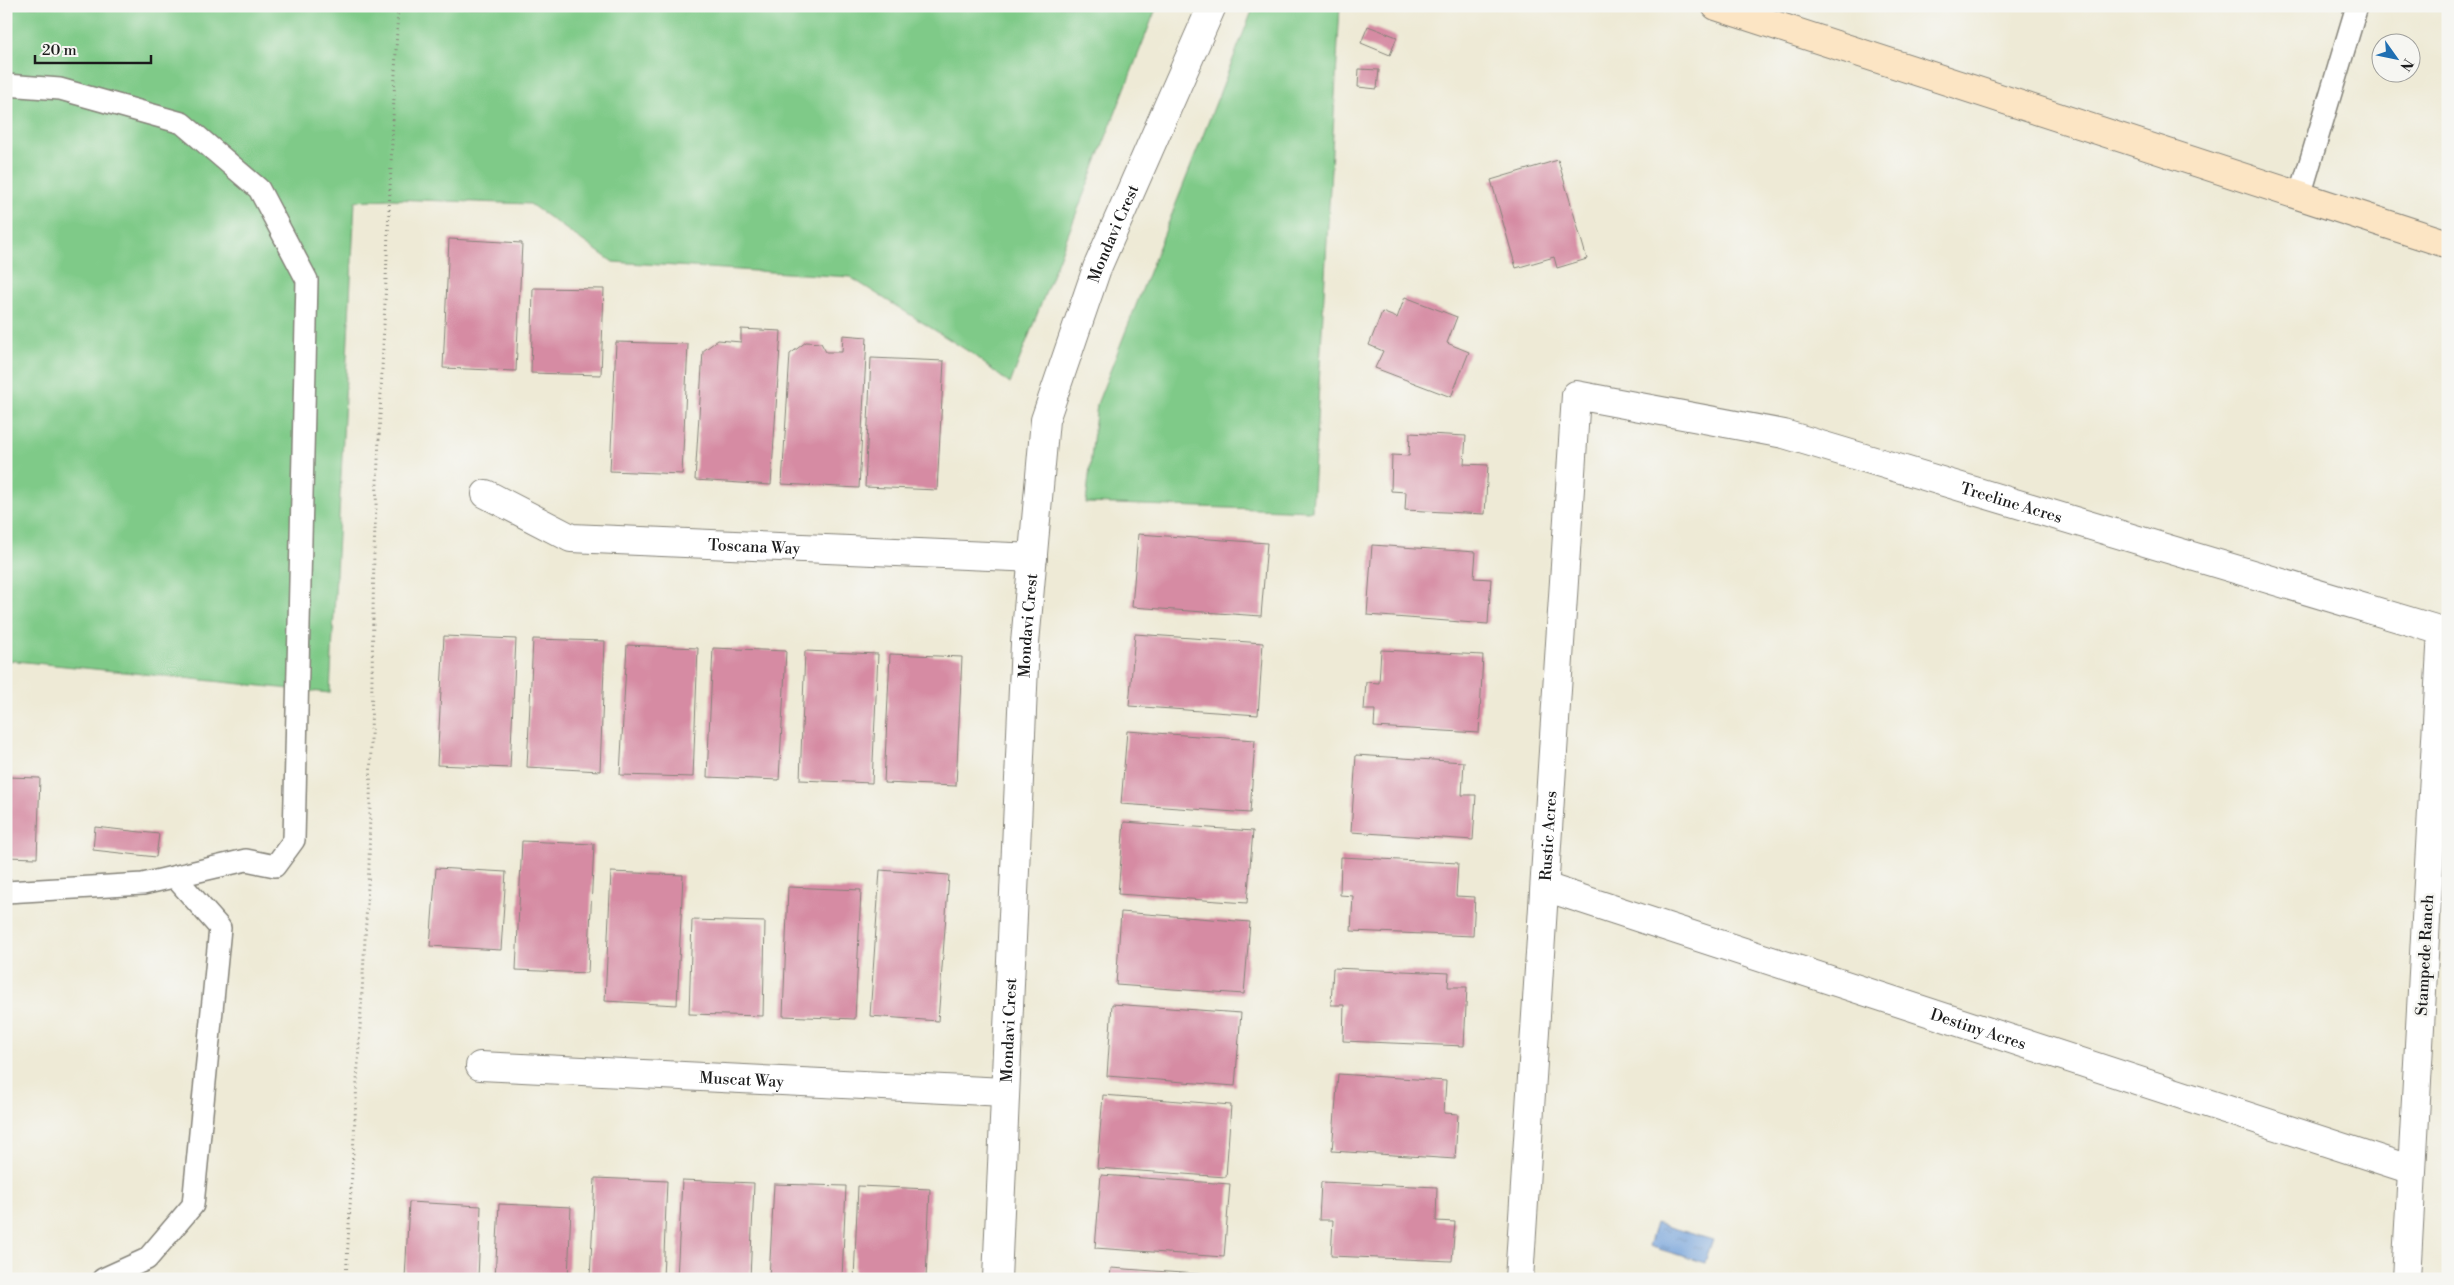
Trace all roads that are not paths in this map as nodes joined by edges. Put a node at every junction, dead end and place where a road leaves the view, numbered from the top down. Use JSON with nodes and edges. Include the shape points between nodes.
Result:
{"nodes":[{"id":1,"x":1212,"y":6,"type":"edge"},
{"id":2,"x":1716,"y":6,"type":"edge"},
{"id":3,"x":2357,"y":6,"type":"edge"},
{"id":4,"x":6,"y":85,"type":"edge"},
{"id":5,"x":2300,"y":196,"type":"junction"},
{"id":6,"x":2448,"y":244,"type":"edge"},
{"id":7,"x":1576,"y":395,"type":"joint"},
{"id":8,"x":486,"y":494,"type":"dead end"},
{"id":9,"x":1033,"y":558,"type":"junction"},
{"id":10,"x":2442,"y":631,"type":"joint"},
{"id":11,"x":175,"y":877,"type":"junction"},
{"id":12,"x":1545,"y":887,"type":"junction"},
{"id":13,"x":6,"y":892,"type":"edge"},
{"id":14,"x":480,"y":1066,"type":"dead end"},
{"id":15,"x":1005,"y":1092,"type":"junction"},
{"id":16,"x":2412,"y":1170,"type":"junction"},
{"id":17,"x":103,"y":1279,"type":"edge"},
{"id":18,"x":997,"y":1279,"type":"edge"},
{"id":19,"x":1519,"y":1279,"type":"edge"},
{"id":20,"x":2406,"y":1279,"type":"edge"}],
"edges":[{"from":1,"to":9,"type":"street","name":"Mondavi Crest","via":[[1097,268],[1045,420]]},
{"from":2,"to":5,"type":"main road"},
{"from":3,"to":5,"type":"lane"},
{"from":4,"to":11,"type":"lane","via":[[60,89],[182,123],[259,189],[308,280],[294,840],[275,866],[246,860]]},
{"from":5,"to":6,"type":"main road"},
{"from":7,"to":10,"type":"street","name":"Treeline Acres","via":[[1784,434]]},
{"from":7,"to":12,"type":"street","name":"Rustic Acres"},
{"from":8,"to":9,"type":"street","name":"Toscana Way","via":[[571,538]]},
{"from":9,"to":15,"type":"street","name":"Mondavi Crest","via":[[1025,643]]},
{"from":10,"to":16,"type":"street","name":"Stampede Ranch"},
{"from":11,"to":13,"type":"lane","via":[[143,884]]},
{"from":11,"to":17,"type":"lane","via":[[220,928],[193,1205],[147,1260]]},
{"from":12,"to":16,"type":"street","name":"Destiny Acres"},
{"from":12,"to":19,"type":"street","name":"Rustic Acres"},
{"from":14,"to":15,"type":"street","name":"Muscat Way"},
{"from":15,"to":18,"type":"street","name":"Mondavi Crest"},
{"from":16,"to":20,"type":"street","name":"Stampede Ranch"}]}
